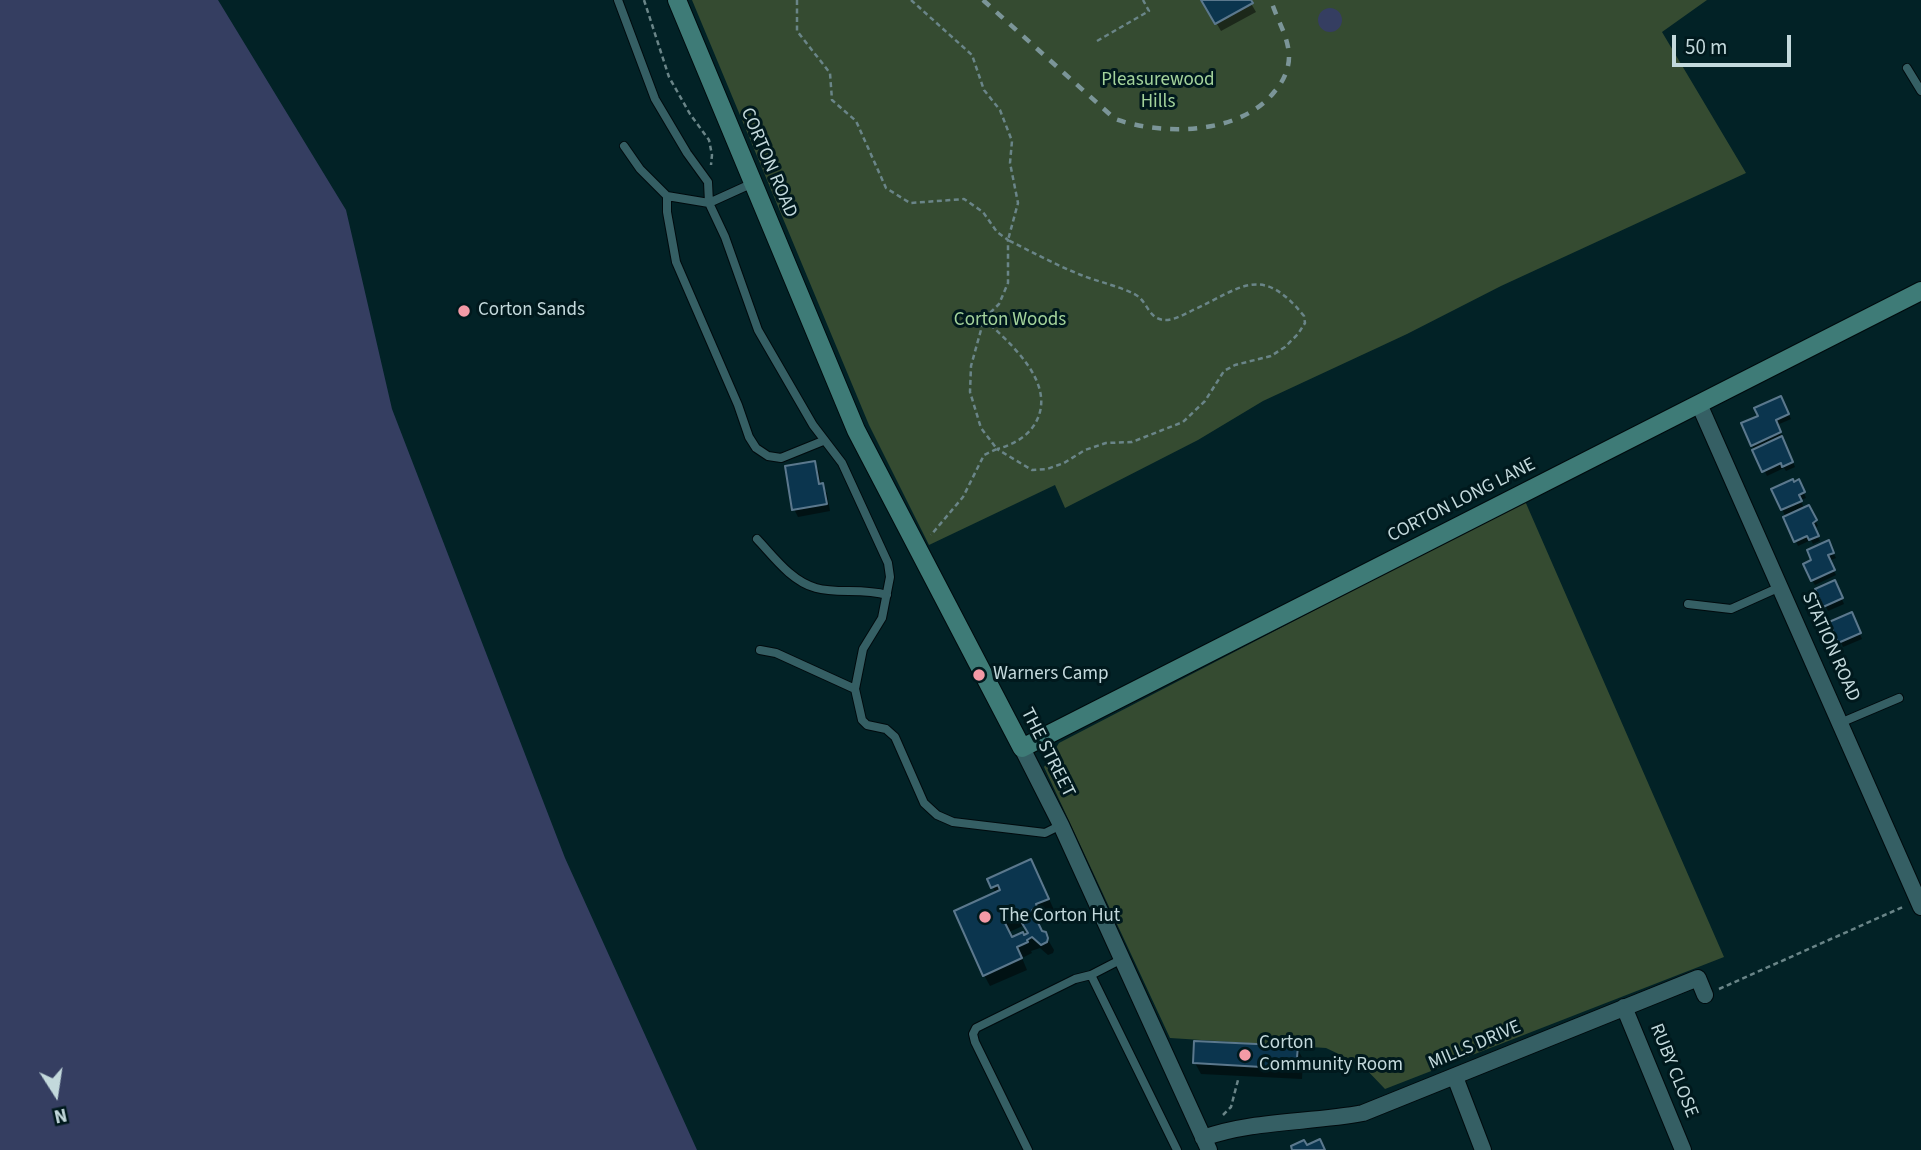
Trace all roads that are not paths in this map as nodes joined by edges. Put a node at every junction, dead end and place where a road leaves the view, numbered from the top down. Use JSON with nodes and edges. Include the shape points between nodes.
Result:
{"nodes":[{"id":1,"x":618,"y":0,"type":"edge"},
{"id":2,"x":677,"y":0,"type":"edge"},
{"id":3,"x":1907,"y":68,"type":"dead end"},
{"id":4,"x":1921,"y":91,"type":"edge"},
{"id":5,"x":624,"y":146,"type":"dead end"},
{"id":6,"x":753,"y":183,"type":"junction"},
{"id":7,"x":667,"y":196,"type":"junction"},
{"id":8,"x":709,"y":203,"type":"junction"},
{"id":9,"x":1921,"y":291,"type":"edge"},
{"id":10,"x":820,"y":342,"type":"joint"},
{"id":11,"x":1699,"y":404,"type":"junction"},
{"id":12,"x":823,"y":441,"type":"junction"},
{"id":13,"x":757,"y":539,"type":"dead end"},
{"id":14,"x":1780,"y":587,"type":"junction"},
{"id":15,"x":887,"y":595,"type":"junction"},
{"id":16,"x":1688,"y":604,"type":"dead end"},
{"id":17,"x":760,"y":650,"type":"dead end"},
{"id":18,"x":855,"y":689,"type":"junction"},
{"id":19,"x":1899,"y":698,"type":"dead end"},
{"id":20,"x":1840,"y":723,"type":"junction"},
{"id":21,"x":1022,"y":748,"type":"junction"},
{"id":22,"x":1061,"y":825,"type":"junction"},
{"id":23,"x":1919,"y":904,"type":"edge"},
{"id":24,"x":1122,"y":960,"type":"junction"},
{"id":25,"x":1091,"y":975,"type":"junction"},
{"id":26,"x":1705,"y":995,"type":"road end"},
{"id":27,"x":1625,"y":1007,"type":"junction"},
{"id":28,"x":1455,"y":1077,"type":"junction"},
{"id":29,"x":1206,"y":1144,"type":"edge"},
{"id":30,"x":1028,"y":1150,"type":"edge"},
{"id":31,"x":1177,"y":1150,"type":"edge"},
{"id":32,"x":1483,"y":1150,"type":"edge"},
{"id":33,"x":1683,"y":1150,"type":"edge"}],
"edges":[{"from":1,"to":8,"type":"lane","via":[[655,99],[708,182]]},
{"from":2,"to":6,"type":"main road","name":"CORTON ROAD"},
{"from":3,"to":4,"type":"lane"},
{"from":5,"to":7,"type":"lane"},
{"from":6,"to":8,"type":"lane"},
{"from":6,"to":10,"type":"main road","name":"CORTON ROAD"},
{"from":7,"to":8,"type":"lane"},
{"from":7,"to":12,"type":"lane","via":[[676,262],[756,448],[781,458]]},
{"from":8,"to":12,"type":"lane","via":[[758,330]]},
{"from":9,"to":11,"type":"main road","name":"CORTON LONG LANE"},
{"from":10,"to":21,"type":"main road","name":"THE STREET","via":[[856,430]]},
{"from":11,"to":14,"type":"street","name":"STATION ROAD"},
{"from":11,"to":21,"type":"main road","name":"CORTON LONG LANE"},
{"from":12,"to":15,"type":"lane","via":[[842,463],[888,563]]},
{"from":13,"to":15,"type":"lane","via":[[793,577],[817,589]]},
{"from":14,"to":16,"type":"lane","via":[[1731,609]]},
{"from":14,"to":20,"type":"street","name":"STATION ROAD"},
{"from":15,"to":18,"type":"lane","via":[[882,618],[863,649]]},
{"from":17,"to":18,"type":"lane"},
{"from":18,"to":22,"type":"lane","via":[[862,720],[895,737],[924,803],[937,815],[953,822],[1045,833]]},
{"from":19,"to":20,"type":"lane"},
{"from":20,"to":23,"type":"street","name":"STATION ROAD"},
{"from":21,"to":22,"type":"street","name":"THE STREET"},
{"from":22,"to":24,"type":"street","name":"THE STREET"},
{"from":24,"to":25,"type":"lane"},
{"from":24,"to":29,"type":"street","name":"THE STREET"},
{"from":25,"to":30,"type":"lane","via":[[976,1028],[973,1034]]},
{"from":25,"to":31,"type":"lane"},
{"from":26,"to":27,"type":"street","name":"MILLS DRIVE","via":[[1698,978]]},
{"from":27,"to":28,"type":"street","name":"MILLS DRIVE"},
{"from":27,"to":33,"type":"street","name":"RUBY CLOSE"},
{"from":28,"to":29,"type":"street","name":"MILLS DRIVE","via":[[1363,1113],[1227,1129]]},
{"from":28,"to":32,"type":"street"}]}
